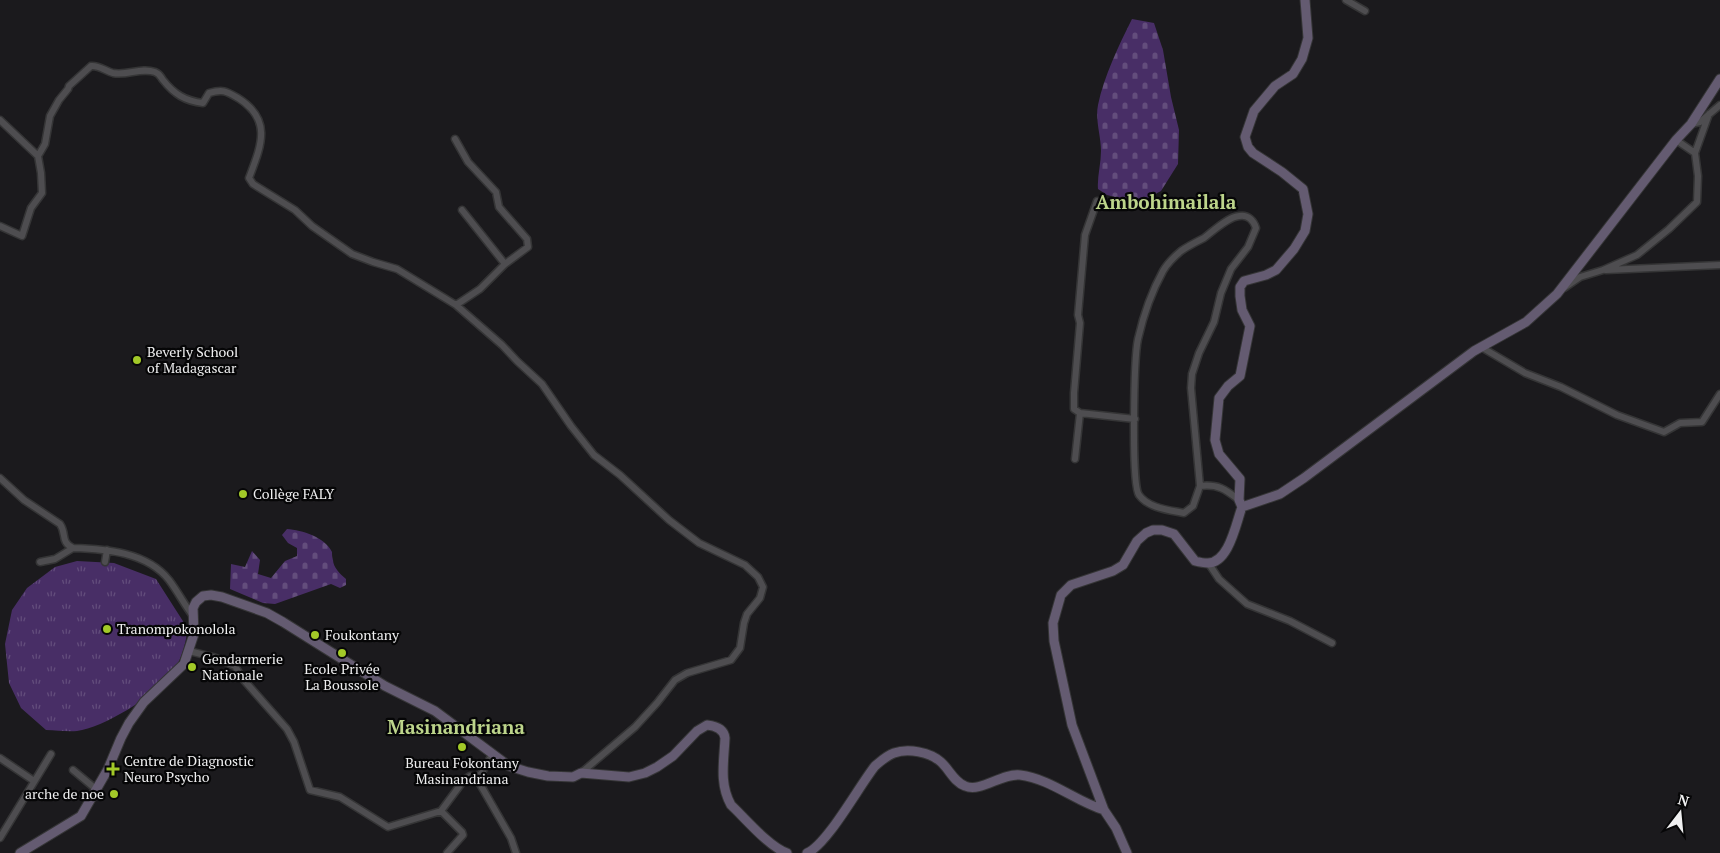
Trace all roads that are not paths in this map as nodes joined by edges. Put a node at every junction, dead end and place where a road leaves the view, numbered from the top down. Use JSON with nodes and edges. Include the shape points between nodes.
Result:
{"nodes":[{"id":1,"x":1305,"y":0,"type":"edge"},
{"id":2,"x":1346,"y":0,"type":"edge"},
{"id":3,"x":1366,"y":11,"type":"dead end"},
{"id":4,"x":1720,"y":79,"type":"edge"},
{"id":5,"x":1720,"y":105,"type":"edge"},
{"id":6,"x":1709,"y":114,"type":"junction"},
{"id":7,"x":0,"y":120,"type":"edge"},
{"id":8,"x":1691,"y":124,"type":"junction"},
{"id":9,"x":455,"y":138,"type":"dead end"},
{"id":10,"x":1676,"y":140,"type":"junction"},
{"id":11,"x":1695,"y":153,"type":"junction"},
{"id":12,"x":38,"y":156,"type":"junction"},
{"id":13,"x":1097,"y":201,"type":"dead end"},
{"id":14,"x":462,"y":210,"type":"dead end"},
{"id":15,"x":0,"y":226,"type":"edge"},
{"id":16,"x":505,"y":264,"type":"junction"},
{"id":17,"x":1720,"y":264,"type":"edge"},
{"id":18,"x":1603,"y":270,"type":"junction"},
{"id":19,"x":1557,"y":294,"type":"junction"},
{"id":20,"x":456,"y":305,"type":"junction"},
{"id":21,"x":1481,"y":347,"type":"junction"},
{"id":22,"x":1720,"y":394,"type":"edge"},
{"id":23,"x":1080,"y":414,"type":"junction"},
{"id":24,"x":1135,"y":419,"type":"junction"},
{"id":25,"x":1074,"y":459,"type":"dead end"},
{"id":26,"x":0,"y":478,"type":"edge"},
{"id":27,"x":1200,"y":486,"type":"junction"},
{"id":28,"x":1241,"y":503,"type":"junction"},
{"id":29,"x":73,"y":548,"type":"junction"},
{"id":30,"x":107,"y":550,"type":"junction"},
{"id":31,"x":40,"y":562,"type":"dead end"},
{"id":32,"x":105,"y":562,"type":"dead end"},
{"id":33,"x":1209,"y":564,"type":"junction"},
{"id":34,"x":193,"y":616,"type":"junction"},
{"id":35,"x":1332,"y":642,"type":"dead end"},
{"id":36,"x":189,"y":651,"type":"junction"},
{"id":37,"x":51,"y":754,"type":"dead end"},
{"id":38,"x":492,"y":755,"type":"junction"},
{"id":39,"x":0,"y":758,"type":"edge"},
{"id":40,"x":73,"y":770,"type":"dead end"},
{"id":41,"x":581,"y":773,"type":"junction"},
{"id":42,"x":476,"y":777,"type":"junction"},
{"id":43,"x":34,"y":781,"type":"junction"},
{"id":44,"x":97,"y":790,"type":"junction"},
{"id":45,"x":1104,"y":810,"type":"junction"},
{"id":46,"x":441,"y":811,"type":"junction"},
{"id":47,"x":0,"y":838,"type":"edge"},
{"id":48,"x":20,"y":853,"type":"edge"},
{"id":49,"x":447,"y":853,"type":"edge"},
{"id":50,"x":516,"y":853,"type":"edge"},
{"id":51,"x":787,"y":853,"type":"edge"},
{"id":52,"x":807,"y":853,"type":"edge"},
{"id":53,"x":1127,"y":853,"type":"edge"}],
"edges":[{"from":1,"to":28,"type":"street","via":[[1308,38],[1302,60],[1293,74],[1275,86],[1254,111],[1245,137],[1253,153],[1303,189],[1308,214],[1305,231],[1276,270],[1244,281],[1240,287],[1242,310],[1250,326],[1240,376],[1219,398],[1215,440],[1219,454],[1240,479]]},
{"from":2,"to":3,"type":"street"},
{"from":4,"to":8,"type":"street"},
{"from":5,"to":6,"type":"street"},
{"from":6,"to":8,"type":"street","via":[[1700,122]]},
{"from":6,"to":11,"type":"street"},
{"from":7,"to":12,"type":"street"},
{"from":8,"to":10,"type":"street"},
{"from":9,"to":16,"type":"street","via":[[468,162],[496,192],[499,207],[526,239],[528,248]]},
{"from":10,"to":11,"type":"street"},
{"from":10,"to":19,"type":"street"},
{"from":11,"to":18,"type":"street","via":[[1697,202],[1637,255]]},
{"from":12,"to":15,"type":"street","via":[[42,193],[31,208],[22,236]]},
{"from":12,"to":20,"type":"street","via":[[45,144],[50,116],[69,86],[91,66],[114,73],[148,69],[159,73],[175,94],[196,102],[203,103],[209,92],[226,91],[250,106],[262,129],[249,178],[253,184],[295,210],[352,254],[397,270]]},
{"from":13,"to":23,"type":"street","via":[[1085,235],[1078,315],[1074,409]]},
{"from":14,"to":16,"type":"street"},
{"from":16,"to":20,"type":"street","via":[[480,289]]},
{"from":17,"to":18,"type":"street"},
{"from":18,"to":19,"type":"street","via":[[1580,277]]},
{"from":19,"to":21,"type":"street","via":[[1526,322]]},
{"from":20,"to":41,"type":"street","via":[[542,384],[594,455],[699,543],[745,565],[763,586],[760,598],[747,614],[740,648],[731,660],[687,673],[676,680],[635,727]]},
{"from":21,"to":22,"type":"street","via":[[1526,373],[1664,432],[1680,423],[1702,422]]},
{"from":21,"to":28,"type":"street","via":[[1280,494]]},
{"from":23,"to":24,"type":"street"},
{"from":23,"to":25,"type":"street"},
{"from":24,"to":27,"type":"street","via":[[1138,494],[1148,504],[1184,513],[1193,506]]},
{"from":24,"to":27,"type":"street","via":[[1138,340],[1150,300],[1164,270],[1180,251],[1222,224],[1239,216],[1247,217],[1256,228],[1221,293],[1214,322],[1192,374]]},
{"from":26,"to":29,"type":"street","via":[[24,500],[60,524],[65,542]]},
{"from":27,"to":28,"type":"street","via":[[1219,487]]},
{"from":28,"to":33,"type":"street","via":[[1227,551]]},
{"from":29,"to":30,"type":"street"},
{"from":29,"to":31,"type":"street","via":[[55,559]]},
{"from":30,"to":32,"type":"street"},
{"from":30,"to":34,"type":"street","via":[[156,566]]},
{"from":33,"to":35,"type":"street","via":[[1219,579],[1247,604]]},
{"from":33,"to":45,"type":"street","via":[[1195,561],[1174,534],[1153,530],[1137,541],[1123,564],[1071,585],[1062,595],[1053,623],[1054,641],[1072,725]]},
{"from":34,"to":36,"type":"street","via":[[194,634]]},
{"from":34,"to":38,"type":"street","via":[[193,608],[199,598],[211,595],[267,614],[385,686],[435,711]]},
{"from":36,"to":44,"type":"street","via":[[180,669],[144,702],[129,723]]},
{"from":36,"to":46,"type":"street","via":[[235,666],[287,729],[310,790],[340,796],[388,827]]},
{"from":37,"to":43,"type":"street"},
{"from":38,"to":41,"type":"street","via":[[509,766],[528,772],[573,777]]},
{"from":38,"to":42,"type":"street"},
{"from":39,"to":43,"type":"street"},
{"from":40,"to":44,"type":"street"},
{"from":41,"to":51,"type":"street","via":[[629,777],[645,773],[673,756],[697,731],[714,726],[725,734],[723,779],[731,805],[770,842]]},
{"from":42,"to":46,"type":"street","via":[[464,780]]},
{"from":42,"to":50,"type":"street"},
{"from":43,"to":47,"type":"street"},
{"from":44,"to":48,"type":"street","via":[[81,816]]},
{"from":45,"to":52,"type":"street","via":[[1043,781],[1020,775],[1006,776],[978,787],[965,786],[933,756],[900,751],[875,766],[824,840]]},
{"from":45,"to":53,"type":"street"},
{"from":46,"to":49,"type":"street","via":[[463,836]]}]}
